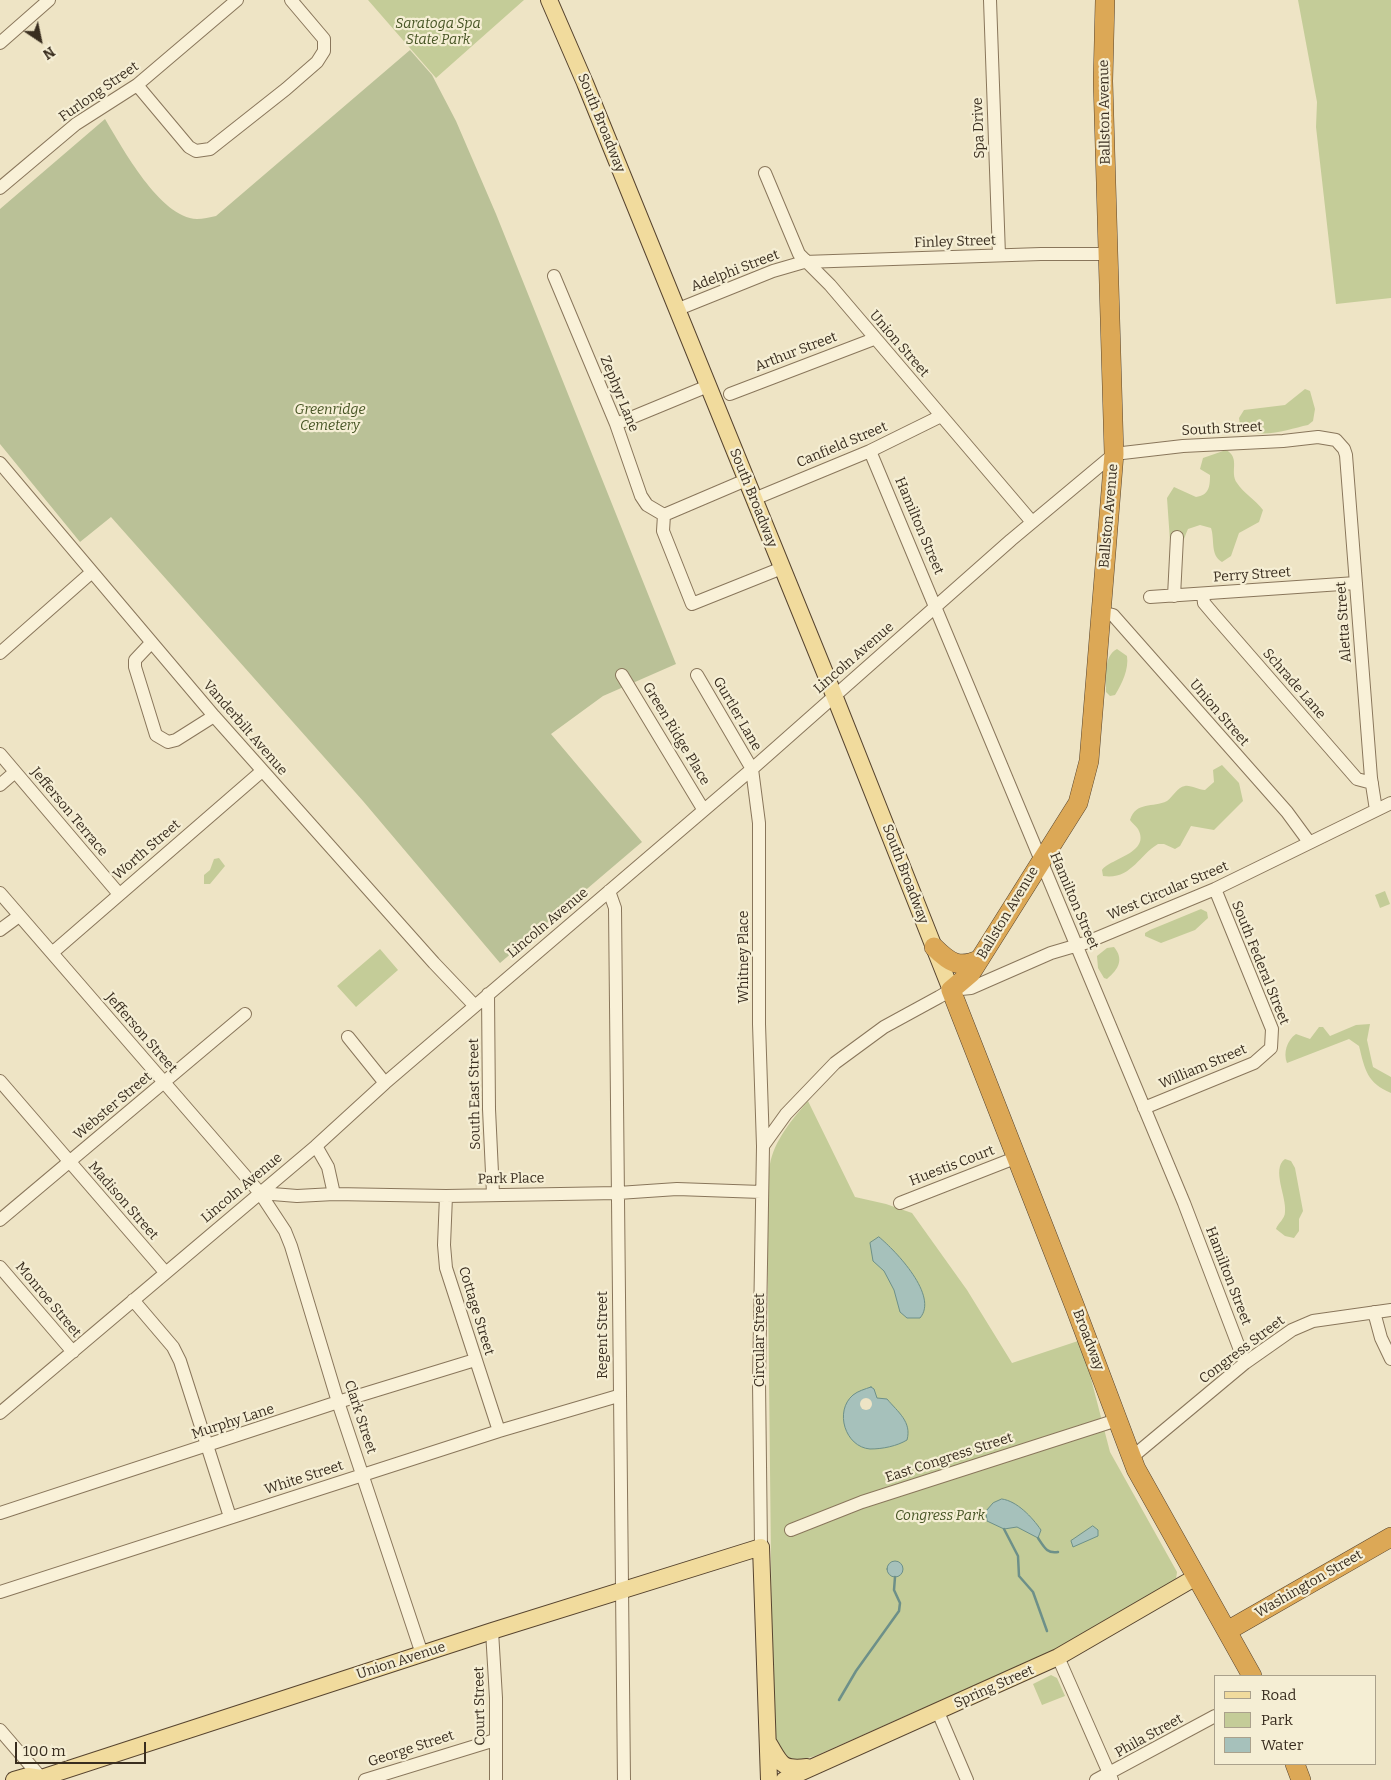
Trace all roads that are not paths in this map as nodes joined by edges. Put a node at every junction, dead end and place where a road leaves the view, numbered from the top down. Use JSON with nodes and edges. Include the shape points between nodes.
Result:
{"nodes":[{"id":1,"x":49,"y":0,"type":"edge"},
{"id":2,"x":237,"y":0,"type":"edge"},
{"id":3,"x":291,"y":0,"type":"edge"},
{"id":4,"x":990,"y":0,"type":"edge"},
{"id":5,"x":1105,"y":0,"type":"edge"},
{"id":6,"x":548,"y":3,"type":"edge"},
{"id":7,"x":0,"y":43,"type":"edge"},
{"id":8,"x":137,"y":86,"type":"junction"},
{"id":9,"x":765,"y":173,"type":"dead end"},
{"id":10,"x":0,"y":188,"type":"edge"},
{"id":11,"x":1107,"y":254,"type":"junction"},
{"id":12,"x":999,"y":255,"type":"junction"},
{"id":13,"x":804,"y":262,"type":"junction"},
{"id":14,"x":554,"y":276,"type":"dead end"},
{"id":15,"x":676,"y":310,"type":"junction"},
{"id":16,"x":874,"y":339,"type":"junction"},
{"id":17,"x":708,"y":386,"type":"junction"},
{"id":18,"x":730,"y":394,"type":"dead end"},
{"id":19,"x":941,"y":416,"type":"junction"},
{"id":20,"x":616,"y":424,"type":"junction"},
{"id":21,"x":1332,"y":438,"type":"joint"},
{"id":22,"x":870,"y":451,"type":"junction"},
{"id":23,"x":1114,"y":454,"type":"junction"},
{"id":24,"x":1,"y":467,"type":"edge"},
{"id":25,"x":746,"y":480,"type":"junction"},
{"id":26,"x":754,"y":499,"type":"junction"},
{"id":27,"x":664,"y":515,"type":"junction"},
{"id":28,"x":1032,"y":522,"type":"junction"},
{"id":29,"x":1177,"y":537,"type":"dead end"},
{"id":30,"x":782,"y":568,"type":"junction"},
{"id":31,"x":92,"y":572,"type":"junction"},
{"id":32,"x":1356,"y":583,"type":"junction"},
{"id":33,"x":1203,"y":594,"type":"junction"},
{"id":34,"x":1174,"y":596,"type":"junction"},
{"id":35,"x":1150,"y":597,"type":"dead end"},
{"id":36,"x":937,"y":606,"type":"junction"},
{"id":37,"x":1100,"y":612,"type":"junction"},
{"id":38,"x":151,"y":643,"type":"junction"},
{"id":39,"x":0,"y":653,"type":"edge"},
{"id":40,"x":622,"y":675,"type":"dead end"},
{"id":41,"x":697,"y":675,"type":"dead end"},
{"id":42,"x":834,"y":695,"type":"junction"},
{"id":43,"x":214,"y":716,"type":"junction"},
{"id":44,"x":0,"y":754,"type":"edge"},
{"id":45,"x":752,"y":769,"type":"junction"},
{"id":46,"x":262,"y":770,"type":"junction"},
{"id":47,"x":15,"y":772,"type":"junction"},
{"id":48,"x":1372,"y":783,"type":"junction"},
{"id":49,"x":0,"y":785,"type":"edge"},
{"id":50,"x":1391,"y":803,"type":"edge"},
{"id":51,"x":703,"y":809,"type":"junction"},
{"id":52,"x":1376,"y":810,"type":"junction"},
{"id":53,"x":1309,"y":842,"type":"junction"},
{"id":54,"x":1040,"y":860,"type":"junction"},
{"id":55,"x":1214,"y":889,"type":"junction"},
{"id":56,"x":609,"y":891,"type":"junction"},
{"id":57,"x":0,"y":893,"type":"edge"},
{"id":58,"x":119,"y":894,"type":"junction"},
{"id":59,"x":20,"y":916,"type":"junction"},
{"id":60,"x":0,"y":930,"type":"edge"},
{"id":61,"x":1075,"y":945,"type":"junction"},
{"id":62,"x":934,"y":947,"type":"junction"},
{"id":63,"x":52,"y":953,"type":"junction"},
{"id":64,"x":980,"y":959,"type":"junction"},
{"id":65,"x":951,"y":990,"type":"junction"},
{"id":66,"x":488,"y":994,"type":"junction"},
{"id":67,"x":475,"y":1006,"type":"junction"},
{"id":68,"x":246,"y":1014,"type":"dead end"},
{"id":69,"x":348,"y":1037,"type":"dead end"},
{"id":70,"x":1271,"y":1048,"type":"joint"},
{"id":71,"x":0,"y":1080,"type":"edge"},
{"id":72,"x":164,"y":1083,"type":"junction"},
{"id":73,"x":385,"y":1083,"type":"junction"},
{"id":74,"x":1144,"y":1108,"type":"junction"},
{"id":75,"x":316,"y":1146,"type":"junction"},
{"id":76,"x":763,"y":1146,"type":"junction"},
{"id":77,"x":1015,"y":1158,"type":"junction"},
{"id":78,"x":69,"y":1161,"type":"junction"},
{"id":79,"x":761,"y":1192,"type":"junction"},
{"id":80,"x":260,"y":1193,"type":"junction"},
{"id":81,"x":618,"y":1193,"type":"junction"},
{"id":82,"x":334,"y":1194,"type":"junction"},
{"id":83,"x":493,"y":1194,"type":"junction"},
{"id":84,"x":446,"y":1196,"type":"junction"},
{"id":85,"x":900,"y":1203,"type":"dead end"},
{"id":86,"x":0,"y":1220,"type":"edge"},
{"id":87,"x":0,"y":1266,"type":"edge"},
{"id":88,"x":165,"y":1272,"type":"junction"},
{"id":89,"x":133,"y":1300,"type":"junction"},
{"id":90,"x":1391,"y":1310,"type":"edge"},
{"id":91,"x":1374,"y":1312,"type":"junction"},
{"id":92,"x":73,"y":1352,"type":"junction"},
{"id":93,"x":1391,"y":1359,"type":"edge"},
{"id":94,"x":475,"y":1360,"type":"junction"},
{"id":95,"x":1245,"y":1363,"type":"junction"},
{"id":96,"x":618,"y":1396,"type":"junction"},
{"id":97,"x":338,"y":1402,"type":"junction"},
{"id":98,"x":0,"y":1413,"type":"edge"},
{"id":99,"x":1117,"y":1420,"type":"junction"},
{"id":100,"x":499,"y":1431,"type":"junction"},
{"id":101,"x":206,"y":1446,"type":"junction"},
{"id":102,"x":1131,"y":1458,"type":"junction"},
{"id":103,"x":364,"y":1475,"type":"junction"},
{"id":104,"x":0,"y":1513,"type":"edge"},
{"id":105,"x":230,"y":1517,"type":"junction"},
{"id":106,"x":791,"y":1530,"type":"dead end"},
{"id":107,"x":1391,"y":1537,"type":"edge"},
{"id":108,"x":761,"y":1547,"type":"junction"},
{"id":109,"x":1196,"y":1577,"type":"junction"},
{"id":110,"x":622,"y":1590,"type":"junction"},
{"id":111,"x":0,"y":1592,"type":"edge"},
{"id":112,"x":492,"y":1631,"type":"junction"},
{"id":113,"x":1227,"y":1631,"type":"junction"},
{"id":114,"x":422,"y":1654,"type":"junction"},
{"id":115,"x":1058,"y":1657,"type":"junction"},
{"id":116,"x":1251,"y":1675,"type":"edge"},
{"id":117,"x":938,"y":1712,"type":"junction"},
{"id":118,"x":1214,"y":1717,"type":"edge"},
{"id":119,"x":0,"y":1730,"type":"edge"},
{"id":120,"x":495,"y":1740,"type":"junction"},
{"id":121,"x":767,"y":1740,"type":"junction"},
{"id":122,"x":1295,"y":1765,"type":"edge"},
{"id":123,"x":815,"y":1767,"type":"junction"},
{"id":124,"x":1110,"y":1777,"type":"edge"},
{"id":125,"x":41,"y":1779,"type":"edge"},
{"id":126,"x":14,"y":1780,"type":"edge"},
{"id":127,"x":366,"y":1780,"type":"edge"},
{"id":128,"x":496,"y":1780,"type":"edge"},
{"id":129,"x":624,"y":1780,"type":"edge"},
{"id":130,"x":769,"y":1780,"type":"edge"},
{"id":131,"x":784,"y":1780,"type":"edge"},
{"id":132,"x":967,"y":1780,"type":"edge"},
{"id":133,"x":1096,"y":1780,"type":"edge"},
{"id":134,"x":1301,"y":1780,"type":"edge"}],
"edges":[{"from":1,"to":7,"type":"street"},
{"from":2,"to":8,"type":"street","name":"Furlong Street"},
{"from":3,"to":8,"type":"street","via":[[324,39],[324,51],[317,62],[286,89],[210,149],[196,151],[189,147]]},
{"from":4,"to":12,"type":"street","name":"Spa Drive"},
{"from":5,"to":11,"type":"highway","name":"Ballston Avenue","via":[[1103,81]]},
{"from":6,"to":15,"type":"main road","name":"South Broadway","via":[[581,74]]},
{"from":8,"to":10,"type":"street","name":"Furlong Street","via":[[76,124]]},
{"from":9,"to":13,"type":"street","name":"Union Street"},
{"from":11,"to":12,"type":"street","name":"Finley Street"},
{"from":11,"to":23,"type":"highway","name":"Ballston Avenue"},
{"from":12,"to":13,"type":"street","name":"Finley Street"},
{"from":13,"to":15,"type":"street","name":"Adelphi Street"},
{"from":13,"to":16,"type":"street","name":"Union Street","via":[[830,285]]},
{"from":14,"to":20,"type":"street","name":"Zephyr Lane"},
{"from":15,"to":17,"type":"main road","name":"South Broadway"},
{"from":16,"to":18,"type":"street","name":"Arthur Street"},
{"from":16,"to":19,"type":"street","name":"Union Street"},
{"from":17,"to":20,"type":"street"},
{"from":17,"to":25,"type":"main road","name":"South Broadway"},
{"from":19,"to":22,"type":"street","name":"Canfield Street"},
{"from":19,"to":28,"type":"street","name":"Union Street"},
{"from":20,"to":27,"type":"street","name":"Zephyr Lane","via":[[641,496],[647,505]]},
{"from":21,"to":23,"type":"street","name":"South Street","via":[[1183,446]]},
{"from":21,"to":32,"type":"street","name":"Aletta Street","via":[[1341,444],[1346,455]]},
{"from":22,"to":26,"type":"street","name":"Canfield Street"},
{"from":22,"to":36,"type":"street","name":"Hamilton Street"},
{"from":23,"to":28,"type":"street","name":"Lincoln Avenue"},
{"from":23,"to":37,"type":"highway","name":"Ballston Avenue"},
{"from":24,"to":31,"type":"street","name":"Vanderbilt Avenue"},
{"from":25,"to":26,"type":"main road","name":"South Broadway"},
{"from":25,"to":27,"type":"street"},
{"from":26,"to":30,"type":"main road","name":"South Broadway"},
{"from":27,"to":30,"type":"street","via":[[663,530],[692,604]]},
{"from":28,"to":36,"type":"street","name":"Lincoln Avenue"},
{"from":29,"to":34,"type":"street"},
{"from":30,"to":42,"type":"main road","name":"South Broadway"},
{"from":31,"to":38,"type":"street","name":"Vanderbilt Avenue"},
{"from":31,"to":39,"type":"street"},
{"from":32,"to":33,"type":"street","name":"Perry Street"},
{"from":32,"to":48,"type":"street","name":"Aletta Street"},
{"from":33,"to":34,"type":"street","name":"Perry Street"},
{"from":33,"to":48,"type":"street","name":"Schrade Lane","via":[[1204,603],[1357,779]]},
{"from":34,"to":35,"type":"street","name":"Perry Street"},
{"from":36,"to":42,"type":"street","name":"Lincoln Avenue"},
{"from":36,"to":54,"type":"street","name":"Hamilton Street"},
{"from":37,"to":53,"type":"street","name":"Union Street","via":[[1113,615],[1287,812]]},
{"from":37,"to":54,"type":"highway","name":"Ballston Avenue","via":[[1084,786],[1078,803]]},
{"from":38,"to":43,"type":"street","name":"Vanderbilt Avenue"},
{"from":38,"to":43,"type":"street","via":[[139,654],[135,667],[156,735],[168,742],[176,740]]},
{"from":40,"to":51,"type":"street","name":"Green Ridge Place"},
{"from":41,"to":45,"type":"street","name":"Gurtler Lane"},
{"from":42,"to":45,"type":"street","name":"Lincoln Avenue"},
{"from":42,"to":62,"type":"main road","name":"South Broadway"},
{"from":43,"to":46,"type":"street","name":"Vanderbilt Avenue"},
{"from":44,"to":47,"type":"street","name":"Jefferson Terrace"},
{"from":45,"to":51,"type":"street","name":"Lincoln Avenue"},
{"from":45,"to":76,"type":"street","name":"Whitney Place","via":[[759,823]]},
{"from":46,"to":58,"type":"street","name":"Worth Street"},
{"from":46,"to":67,"type":"street","name":"Vanderbilt Avenue"},
{"from":47,"to":49,"type":"street","name":"Jefferson Terrace"},
{"from":47,"to":58,"type":"street","name":"Jefferson Terrace"},
{"from":48,"to":52,"type":"street","name":"Aletta Street"},
{"from":50,"to":52,"type":"street","name":"West Circular Street"},
{"from":51,"to":56,"type":"street","name":"Lincoln Avenue"},
{"from":52,"to":53,"type":"street","name":"West Circular Street"},
{"from":53,"to":55,"type":"street","name":"West Circular Street"},
{"from":54,"to":61,"type":"street","name":"Hamilton Street"},
{"from":54,"to":64,"type":"highway","name":"Ballston Avenue"},
{"from":55,"to":61,"type":"street","name":"West Circular Street"},
{"from":55,"to":70,"type":"street","name":"South Federal Street","via":[[1272,1029]]},
{"from":56,"to":66,"type":"street","name":"Lincoln Avenue"},
{"from":56,"to":81,"type":"street","name":"Regent Street","via":[[615,908]]},
{"from":57,"to":59,"type":"street","name":"Jefferson Street"},
{"from":58,"to":63,"type":"street","name":"Worth Street"},
{"from":59,"to":60,"type":"street"},
{"from":59,"to":63,"type":"street","name":"Jefferson Street"},
{"from":61,"to":65,"type":"street","name":"West Circular Street","via":[[971,988]]},
{"from":61,"to":74,"type":"street","name":"Hamilton Street"},
{"from":62,"to":64,"type":"highway","via":[[955,964],[968,964]]},
{"from":62,"to":65,"type":"main road","name":"South Broadway"},
{"from":63,"to":72,"type":"street","name":"Jefferson Street"},
{"from":64,"to":65,"type":"highway","name":"Ballston Avenue","via":[[972,972]]},
{"from":65,"to":76,"type":"street","via":[[884,1027],[835,1063],[786,1114]]},
{"from":65,"to":77,"type":"highway","name":"Broadway"},
{"from":66,"to":67,"type":"street","name":"Lincoln Avenue"},
{"from":66,"to":83,"type":"street","name":"South East Street"},
{"from":67,"to":73,"type":"street","name":"Lincoln Avenue"},
{"from":68,"to":72,"type":"street","name":"Webster Street"},
{"from":69,"to":73,"type":"street"},
{"from":70,"to":74,"type":"street","name":"William Street","via":[[1254,1063]]},
{"from":71,"to":78,"type":"street","name":"Madison Street"},
{"from":72,"to":78,"type":"street","name":"Webster Street"},
{"from":72,"to":80,"type":"street","name":"Jefferson Street"},
{"from":73,"to":75,"type":"street","name":"Lincoln Avenue"},
{"from":74,"to":95,"type":"street","name":"Hamilton Street"},
{"from":75,"to":80,"type":"street","name":"Lincoln Avenue"},
{"from":75,"to":82,"type":"street","via":[[328,1167]]},
{"from":76,"to":79,"type":"street","name":"Circular Street"},
{"from":77,"to":85,"type":"street","name":"Huestis Court"},
{"from":77,"to":99,"type":"highway","name":"Broadway","via":[[1076,1307]]},
{"from":78,"to":86,"type":"street","name":"Webster Street"},
{"from":78,"to":88,"type":"street","name":"Madison Street"},
{"from":79,"to":81,"type":"street","name":"Park Place","via":[[677,1189]]},
{"from":79,"to":108,"type":"street","name":"Circular Street"},
{"from":80,"to":82,"type":"street","name":"Park Place"},
{"from":80,"to":88,"type":"street","name":"Lincoln Avenue"},
{"from":80,"to":97,"type":"street","name":"Clark Street","via":[[291,1246]]},
{"from":81,"to":83,"type":"street","name":"Park Place"},
{"from":81,"to":96,"type":"street","name":"Regent Street"},
{"from":82,"to":84,"type":"street","name":"Park Place"},
{"from":83,"to":84,"type":"street","name":"Park Place"},
{"from":84,"to":94,"type":"street","name":"Cottage Street","via":[[446,1268]]},
{"from":87,"to":92,"type":"street","name":"Monroe Street"},
{"from":88,"to":89,"type":"street","name":"Lincoln Avenue"},
{"from":89,"to":92,"type":"street","name":"Lincoln Avenue"},
{"from":89,"to":101,"type":"street","via":[[180,1361]]},
{"from":90,"to":91,"type":"street","name":"Congress Street"},
{"from":91,"to":93,"type":"street"},
{"from":91,"to":95,"type":"street","name":"Congress Street","via":[[1301,1326]]},
{"from":92,"to":98,"type":"street","name":"Lincoln Avenue"},
{"from":94,"to":97,"type":"street","name":"Murphy Lane"},
{"from":94,"to":100,"type":"street","name":"Cottage Street"},
{"from":95,"to":102,"type":"street","name":"Congress Street"},
{"from":96,"to":100,"type":"street","name":"White Street"},
{"from":96,"to":110,"type":"street","name":"Regent Street"},
{"from":97,"to":101,"type":"street","name":"Murphy Lane"},
{"from":97,"to":103,"type":"street","name":"Clark Street"},
{"from":99,"to":102,"type":"highway","name":"Broadway"},
{"from":99,"to":106,"type":"street","name":"East Congress Street","via":[[862,1502]]},
{"from":100,"to":103,"type":"street","name":"White Street"},
{"from":101,"to":104,"type":"street","name":"Murphy Lane"},
{"from":101,"to":105,"type":"street"},
{"from":102,"to":109,"type":"highway","name":"Broadway"},
{"from":103,"to":105,"type":"street","name":"White Street"},
{"from":103,"to":114,"type":"street","name":"Clark Street"},
{"from":105,"to":111,"type":"street","name":"White Street"},
{"from":107,"to":113,"type":"highway","name":"Washington Street"},
{"from":108,"to":110,"type":"main road","name":"Union Avenue"},
{"from":108,"to":121,"type":"main road","name":"Circular Street"},
{"from":109,"to":113,"type":"highway","name":"Broadway"},
{"from":109,"to":115,"type":"main road","name":"Spring Street"},
{"from":110,"to":112,"type":"main road","name":"Union Avenue"},
{"from":110,"to":129,"type":"street","name":"Regent Street"},
{"from":112,"to":114,"type":"main road","name":"Union Avenue"},
{"from":112,"to":120,"type":"street","name":"Court Street"},
{"from":113,"to":116,"type":"highway","name":"Broadway"},
{"from":114,"to":125,"type":"main road","name":"Union Avenue"},
{"from":115,"to":117,"type":"main road","name":"Spring Street"},
{"from":115,"to":124,"type":"street"},
{"from":117,"to":123,"type":"main road","name":"Spring Street"},
{"from":117,"to":132,"type":"street"},
{"from":118,"to":124,"type":"street","name":"Phila Street"},
{"from":119,"to":125,"type":"street"},
{"from":120,"to":127,"type":"street","name":"George Street"},
{"from":120,"to":128,"type":"street","name":"Court Street"},
{"from":121,"to":123,"type":"main road","via":[[780,1762],[790,1769]]},
{"from":121,"to":130,"type":"main road","name":"Circular Street"},
{"from":122,"to":134,"type":"highway"},
{"from":123,"to":131,"type":"main road","name":"Spring Street"},
{"from":124,"to":133,"type":"street","name":"Phila Street"},
{"from":125,"to":126,"type":"main road","name":"Union Avenue","via":[[28,1776]]}]}
